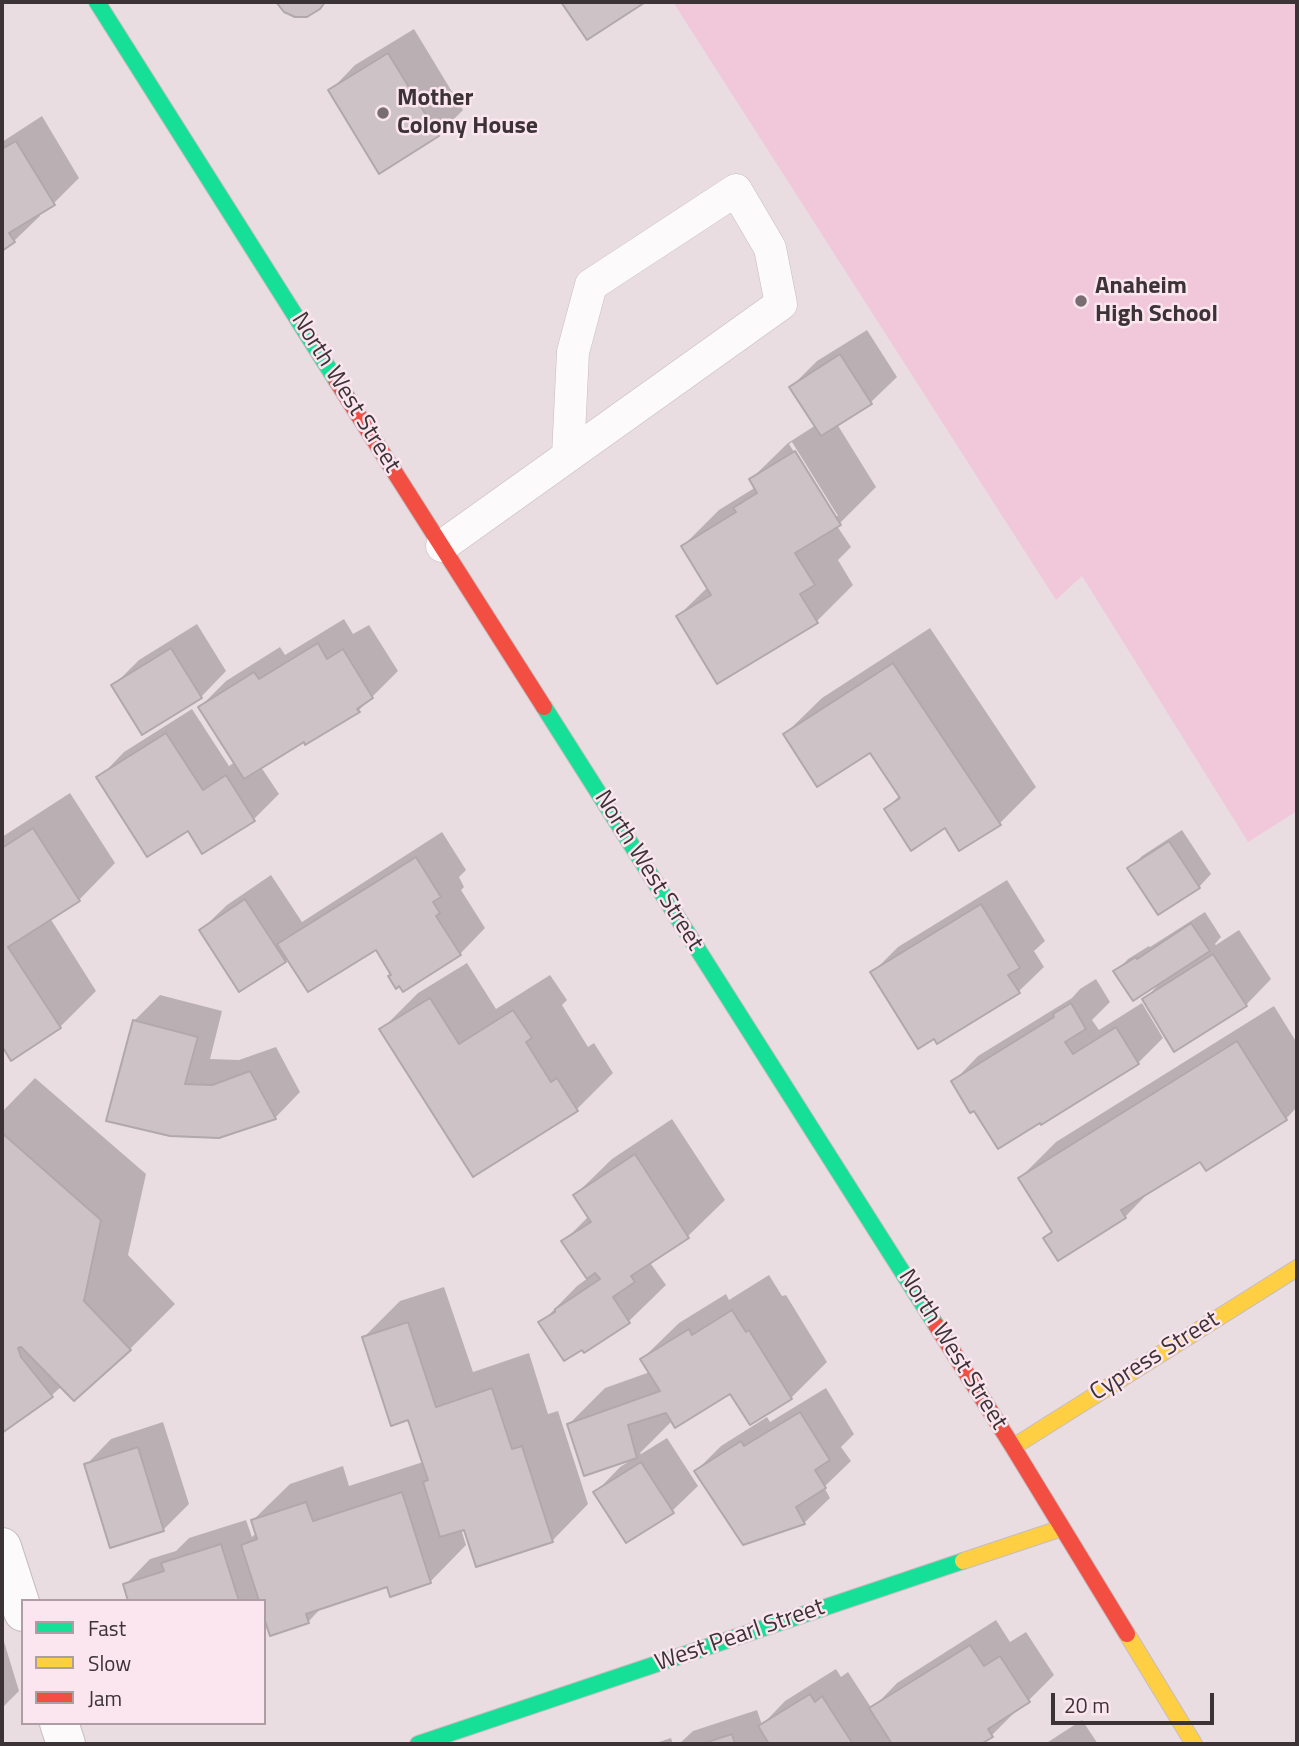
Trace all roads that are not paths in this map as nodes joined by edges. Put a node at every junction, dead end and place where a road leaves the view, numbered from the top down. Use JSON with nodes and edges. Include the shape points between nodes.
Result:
{"nodes":[{"id":1,"x":97,"y":2,"type":"edge"},
{"id":2,"x":568,"y":455,"type":"junction"},
{"id":3,"x":442,"y":545,"type":"junction"},
{"id":4,"x":1297,"y":1268,"type":"edge"},
{"id":5,"x":1013,"y":1447,"type":"junction"},
{"id":6,"x":1062,"y":1528,"type":"junction"},
{"id":7,"x":2,"y":1547,"type":"edge"},
{"id":8,"x":21,"y":1606,"type":"edge"},
{"id":9,"x":60,"y":1725,"type":"edge"},
{"id":10,"x":66,"y":1744,"type":"edge"},
{"id":11,"x":418,"y":1744,"type":"edge"},
{"id":12,"x":1194,"y":1744,"type":"edge"}],
"edges":[{"from":1,"to":3,"type":"street","name":"North West Street"},
{"from":2,"to":2,"type":"lane","via":[[781,304],[770,248],[736,190],[591,285],[573,352]]},
{"from":2,"to":3,"type":"lane"},
{"from":3,"to":5,"type":"street","name":"North West Street"},
{"from":4,"to":5,"type":"street","name":"Cypress Street"},
{"from":5,"to":6,"type":"street","name":"North West Street"},
{"from":6,"to":11,"type":"street","name":"West Pearl Street"},
{"from":6,"to":12,"type":"street","name":"North West Street"},
{"from":7,"to":8,"type":"street"},
{"from":9,"to":10,"type":"street"}]}
